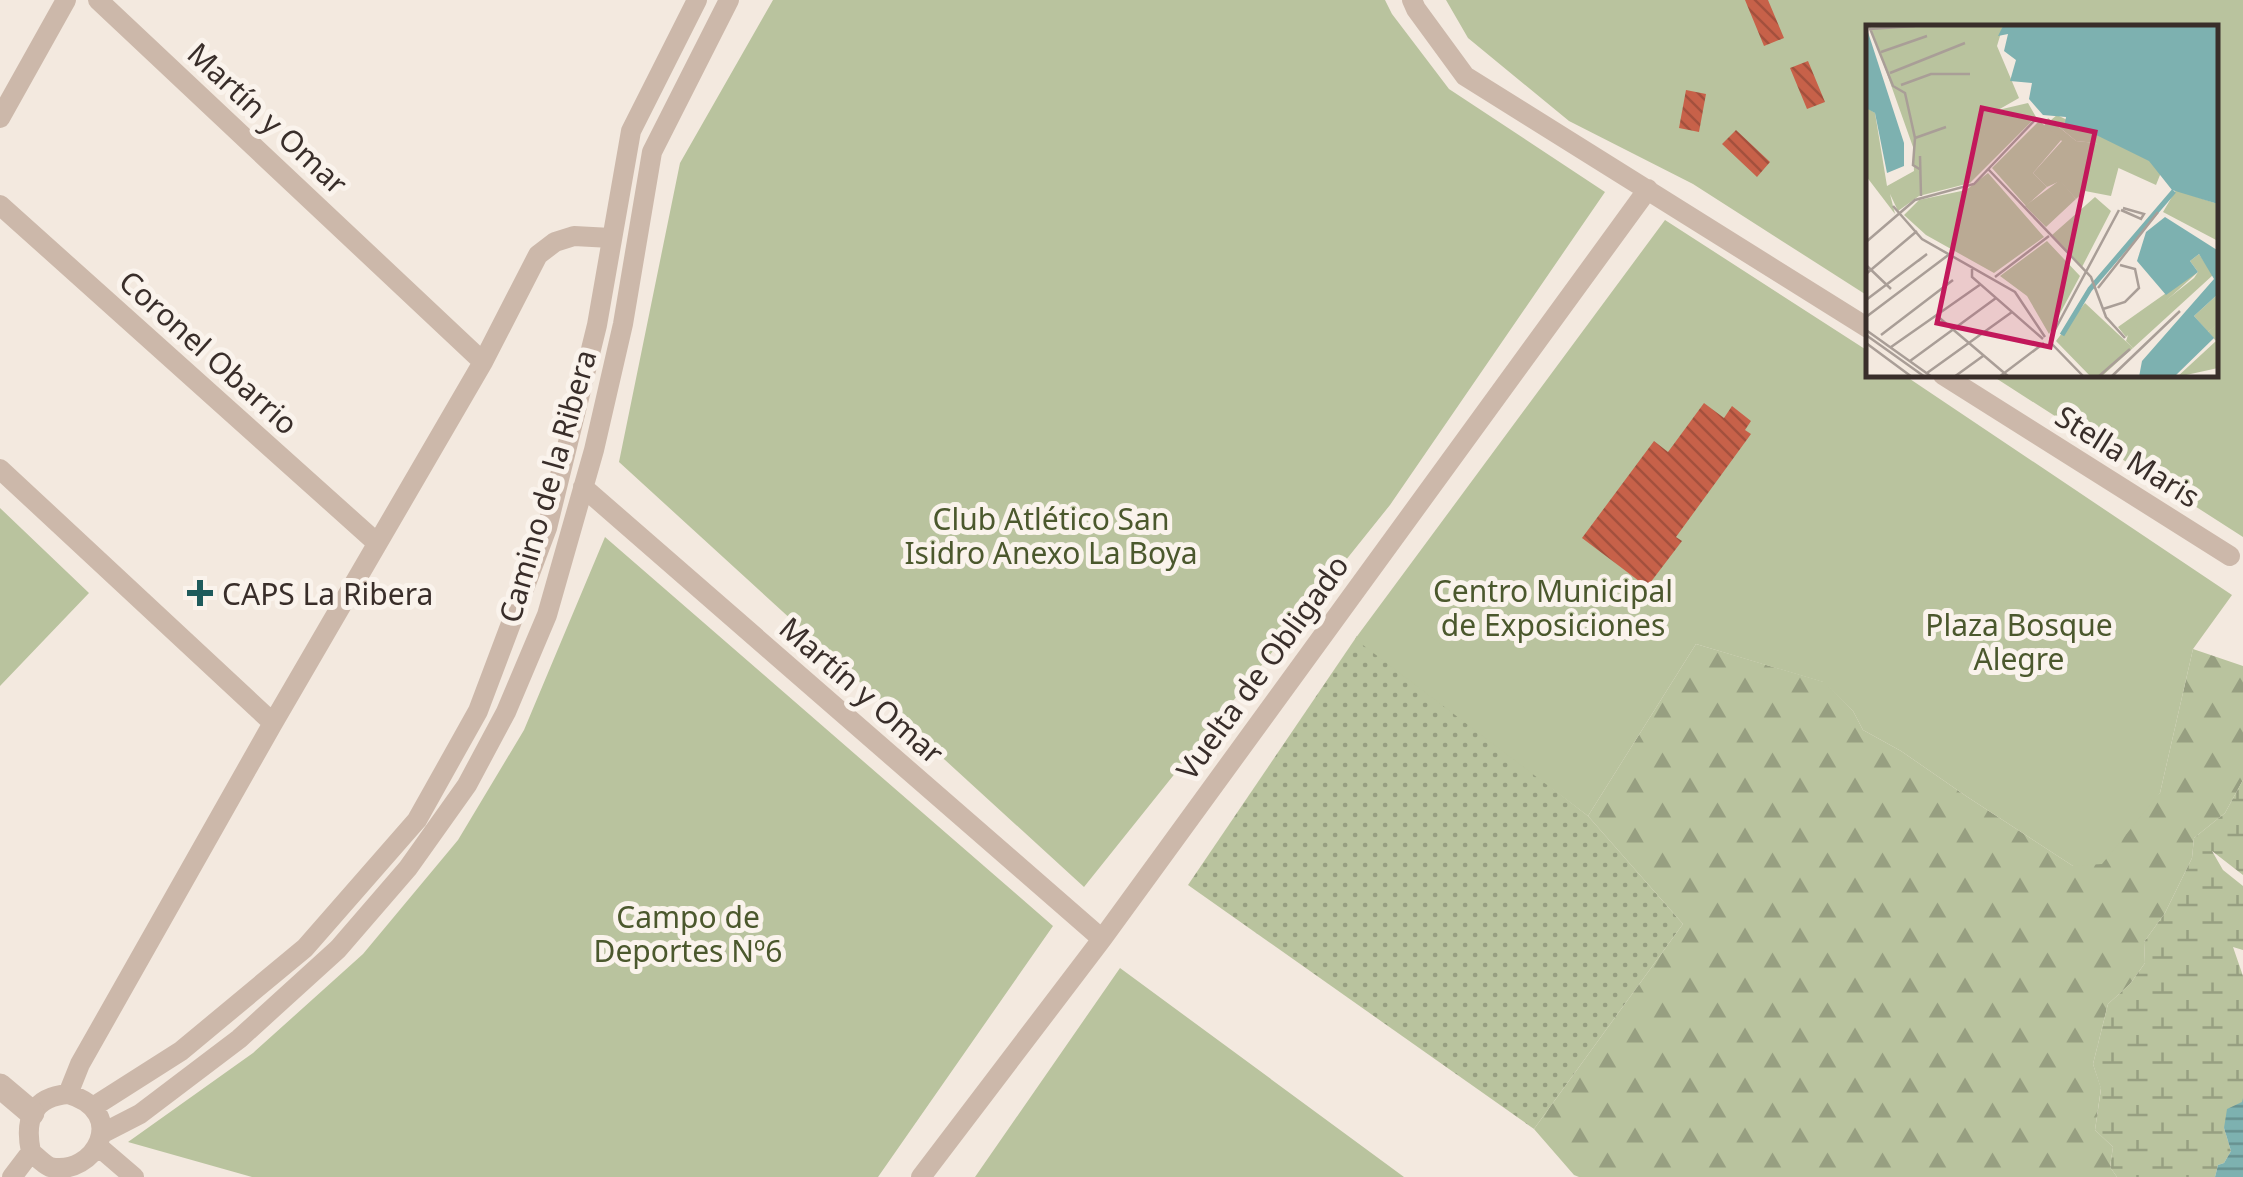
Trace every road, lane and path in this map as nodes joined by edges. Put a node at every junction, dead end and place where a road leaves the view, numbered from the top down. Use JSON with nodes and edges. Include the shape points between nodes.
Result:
{"nodes":[{"id":1,"x":66,"y":0,"type":"edge"},
{"id":2,"x":98,"y":0,"type":"edge"},
{"id":3,"x":697,"y":0,"type":"edge"},
{"id":4,"x":729,"y":0,"type":"edge"},
{"id":5,"x":1412,"y":0,"type":"edge"},
{"id":6,"x":0,"y":118,"type":"edge"},
{"id":7,"x":1648,"y":189,"type":"junction"},
{"id":8,"x":0,"y":205,"type":"edge"},
{"id":9,"x":611,"y":238,"type":"junction"},
{"id":10,"x":1866,"y":327,"type":"edge"},
{"id":11,"x":483,"y":362,"type":"junction"},
{"id":12,"x":1948,"y":378,"type":"edge"},
{"id":13,"x":0,"y":469,"type":"edge"},
{"id":14,"x":583,"y":487,"type":"junction"},
{"id":15,"x":377,"y":543,"type":"junction"},
{"id":16,"x":2230,"y":556,"type":"dead end"},
{"id":17,"x":272,"y":723,"type":"junction"},
{"id":18,"x":1102,"y":938,"type":"junction"},
{"id":19,"x":0,"y":1086,"type":"edge"},
{"id":20,"x":68,"y":1094,"type":"junction"},
{"id":21,"x":93,"y":1107,"type":"junction"},
{"id":22,"x":32,"y":1113,"type":"junction"},
{"id":23,"x":101,"y":1140,"type":"junction"},
{"id":24,"x":30,"y":1152,"type":"junction"},
{"id":25,"x":46,"y":1172,"type":"edge"},
{"id":26,"x":84,"y":1172,"type":"edge"},
{"id":27,"x":12,"y":1177,"type":"edge"},
{"id":28,"x":134,"y":1177,"type":"edge"},
{"id":29,"x":920,"y":1177,"type":"edge"}],
"edges":[{"from":1,"to":6,"type":"street"},
{"from":2,"to":11,"type":"street","name":"Martín y Omar"},
{"from":3,"to":9,"type":"street","name":"Camino de la Ribera","via":[[630,131]]},
{"from":4,"to":14,"type":"street","name":"Camino de la Ribera","via":[[652,152],[623,324]]},
{"from":5,"to":7,"type":"street","via":[[1465,76]]},
{"from":7,"to":10,"type":"street"},
{"from":7,"to":18,"type":"street","name":"Vuelta de Obligado"},
{"from":8,"to":15,"type":"street","name":"Coronel Obarrio"},
{"from":9,"to":11,"type":"street","via":[[574,236],[538,255]]},
{"from":9,"to":21,"type":"street","name":"Camino de la Ribera","via":[[597,325],[547,528],[478,711],[417,820],[305,948],[181,1051]]},
{"from":11,"to":15,"type":"street"},
{"from":12,"to":16,"type":"street","name":"Stella Maris"},
{"from":13,"to":17,"type":"street"},
{"from":14,"to":18,"type":"street","name":"Martín y Omar"},
{"from":14,"to":23,"type":"street","name":"Camino de la Ribera","via":[[547,615],[506,712],[467,785],[408,868],[338,949],[239,1039]]},
{"from":15,"to":17,"type":"street"},
{"from":17,"to":20,"type":"street"},
{"from":18,"to":29,"type":"street","name":"Vuelta de Obligado"},
{"from":19,"to":22,"type":"street"},
{"from":20,"to":21,"type":"street"},
{"from":20,"to":22,"type":"street","via":[[41,1102]]},
{"from":21,"to":23,"type":"street"},
{"from":22,"to":24,"type":"street"},
{"from":23,"to":26,"type":"street"},
{"from":23,"to":28,"type":"street"},
{"from":24,"to":25,"type":"street"},
{"from":24,"to":27,"type":"street"},
{"from":25,"to":26,"type":"street"}]}
